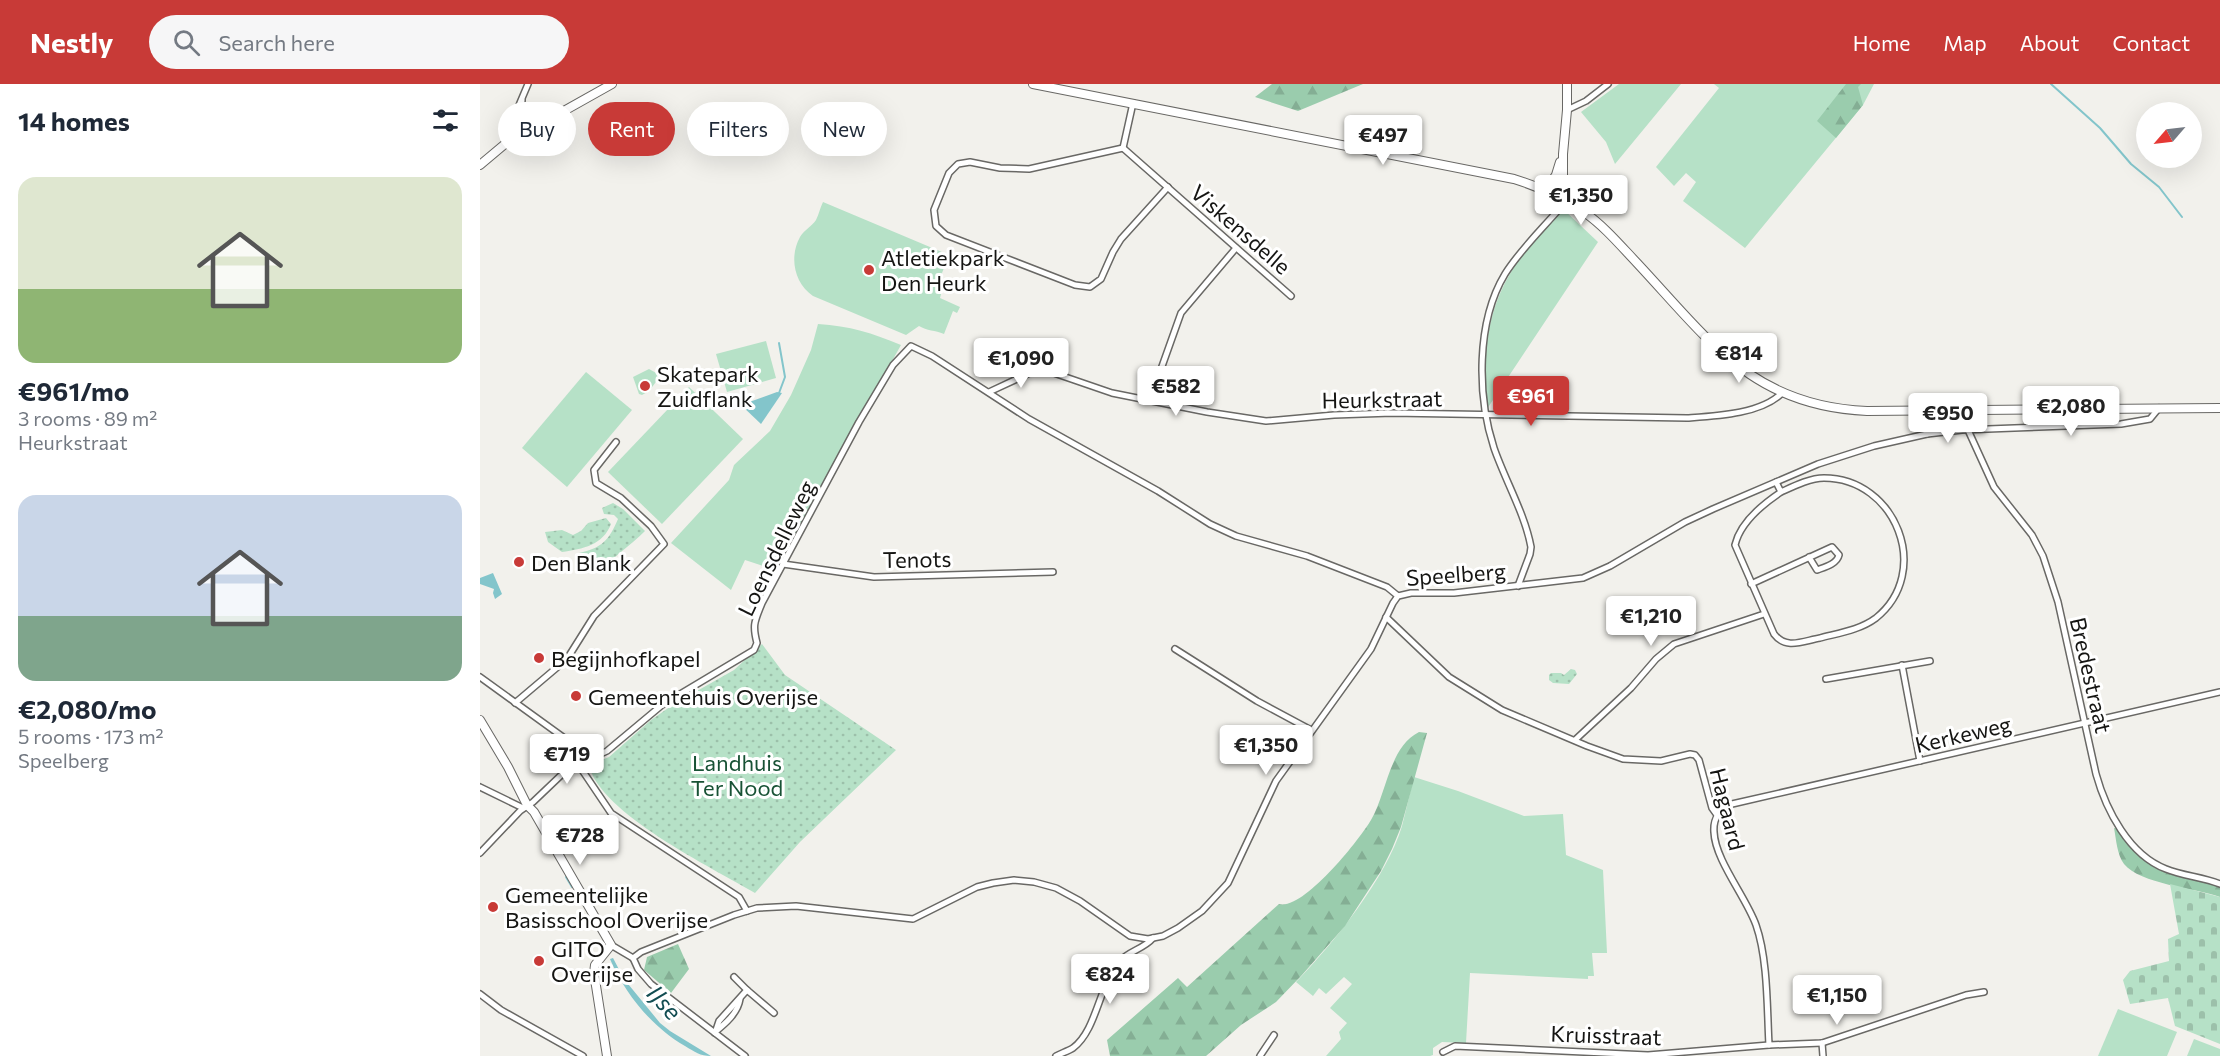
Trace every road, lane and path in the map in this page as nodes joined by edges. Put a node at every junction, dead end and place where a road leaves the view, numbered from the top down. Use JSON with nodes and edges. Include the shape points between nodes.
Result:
{"nodes":[{"id":1,"x":528,"y":84,"type":"edge"},
{"id":2,"x":612,"y":84,"type":"edge"},
{"id":3,"x":1033,"y":84,"type":"edge"},
{"id":4,"x":1567,"y":84,"type":"edge"},
{"id":5,"x":1608,"y":84,"type":"edge"},
{"id":6,"x":522,"y":98,"type":"junction"},
{"id":7,"x":520,"y":102,"type":"edge"},
{"id":8,"x":522,"y":102,"type":"edge"},
{"id":9,"x":1133,"y":103,"type":"junction"},
{"id":10,"x":576,"y":104,"type":"edge"},
{"id":11,"x":1567,"y":110,"type":"junction"},
{"id":12,"x":1123,"y":148,"type":"junction"},
{"id":13,"x":498,"y":149,"type":"edge"},
{"id":14,"x":1563,"y":154,"type":"junction"},
{"id":15,"x":480,"y":165,"type":"edge"},
{"id":16,"x":1168,"y":188,"type":"junction"},
{"id":17,"x":1546,"y":190,"type":"junction"},
{"id":18,"x":1563,"y":199,"type":"junction"},
{"id":19,"x":1236,"y":248,"type":"junction"},
{"id":20,"x":1291,"y":296,"type":"dead end"},
{"id":21,"x":911,"y":346,"type":"joint"},
{"id":22,"x":989,"y":392,"type":"junction"},
{"id":23,"x":1782,"y":393,"type":"junction"},
{"id":24,"x":1150,"y":400,"type":"junction"},
{"id":25,"x":2159,"y":408,"type":"junction"},
{"id":26,"x":2220,"y":408,"type":"edge"},
{"id":27,"x":1925,"y":410,"type":"junction"},
{"id":28,"x":1485,"y":415,"type":"junction"},
{"id":29,"x":1968,"y":430,"type":"junction"},
{"id":30,"x":1927,"y":434,"type":"junction"},
{"id":31,"x":616,"y":442,"type":"dead end"},
{"id":32,"x":1787,"y":477,"type":"junction"},
{"id":33,"x":1776,"y":482,"type":"junction"},
{"id":34,"x":1791,"y":487,"type":"junction"},
{"id":35,"x":1781,"y":492,"type":"junction"},
{"id":36,"x":1809,"y":557,"type":"junction"},
{"id":37,"x":783,"y":564,"type":"junction"},
{"id":38,"x":1053,"y":572,"type":"dead end"},
{"id":39,"x":1751,"y":584,"type":"junction"},
{"id":40,"x":1518,"y":586,"type":"junction"},
{"id":41,"x":1398,"y":597,"type":"junction"},
{"id":42,"x":1764,"y":614,"type":"junction"},
{"id":43,"x":1386,"y":617,"type":"junction"},
{"id":44,"x":1175,"y":649,"type":"dead end"},
{"id":45,"x":1930,"y":661,"type":"dead end"},
{"id":46,"x":1902,"y":665,"type":"junction"},
{"id":47,"x":480,"y":677,"type":"edge"},
{"id":48,"x":1826,"y":679,"type":"dead end"},
{"id":49,"x":2220,"y":692,"type":"edge"},
{"id":50,"x":515,"y":703,"type":"junction"},
{"id":51,"x":480,"y":720,"type":"edge"},
{"id":52,"x":2085,"y":724,"type":"junction"},
{"id":53,"x":1311,"y":730,"type":"junction"},
{"id":54,"x":1575,"y":740,"type":"junction"},
{"id":55,"x":577,"y":760,"type":"junction"},
{"id":56,"x":1920,"y":761,"type":"junction"},
{"id":57,"x":480,"y":787,"type":"edge"},
{"id":58,"x":525,"y":806,"type":"junction"},
{"id":59,"x":1717,"y":815,"type":"junction"},
{"id":60,"x":480,"y":853,"type":"edge"},
{"id":61,"x":2220,"y":884,"type":"edge"},
{"id":62,"x":747,"y":911,"type":"junction"},
{"id":63,"x":1153,"y":938,"type":"junction"},
{"id":64,"x":611,"y":945,"type":"junction"},
{"id":65,"x":633,"y":958,"type":"junction"},
{"id":66,"x":734,"y":977,"type":"dead end"},
{"id":67,"x":747,"y":990,"type":"junction"},
{"id":68,"x":1984,"y":992,"type":"dead end"},
{"id":69,"x":480,"y":994,"type":"edge"},
{"id":70,"x":774,"y":1013,"type":"dead end"},
{"id":71,"x":715,"y":1032,"type":"junction"},
{"id":72,"x":1274,"y":1035,"type":"dead end"},
{"id":73,"x":1822,"y":1043,"type":"junction"},
{"id":74,"x":1769,"y":1045,"type":"junction"},
{"id":75,"x":1443,"y":1052,"type":"dead end"},
{"id":76,"x":583,"y":1056,"type":"edge"},
{"id":77,"x":607,"y":1056,"type":"edge"},
{"id":78,"x":745,"y":1056,"type":"edge"},
{"id":79,"x":1056,"y":1056,"type":"edge"},
{"id":80,"x":1260,"y":1056,"type":"edge"},
{"id":81,"x":1823,"y":1056,"type":"edge"}],
"edges":[{"from":1,"to":6,"type":"street"},
{"from":2,"to":10,"type":"main road"},
{"from":3,"to":9,"type":"main road"},
{"from":4,"to":11,"type":"main road"},
{"from":5,"to":11,"type":"street"},
{"from":6,"to":7,"type":"street"},
{"from":6,"to":8,"type":"street"},
{"from":9,"to":12,"type":"street"},
{"from":9,"to":17,"type":"main road","via":[[1514,179]]},
{"from":11,"to":14,"type":"main road"},
{"from":12,"to":16,"type":"street","name":"Viskensdelle"},
{"from":12,"to":16,"type":"street","via":[[1029,169],[958,164],[949,174],[934,210],[936,225],[946,235],[1075,285],[1090,287],[1101,279],[1121,239]]},
{"from":13,"to":15,"type":"main road"},
{"from":14,"to":17,"type":"main road"},
{"from":14,"to":18,"type":"main road"},
{"from":16,"to":19,"type":"street","name":"Viskensdelle"},
{"from":17,"to":18,"type":"main road"},
{"from":18,"to":23,"type":"main road","via":[[1612,237],[1730,360]]},
{"from":18,"to":28,"type":"street","via":[[1561,207],[1517,258],[1495,295],[1484,346]]},
{"from":19,"to":20,"type":"street","name":"Viskensdelle"},
{"from":19,"to":24,"type":"street","via":[[1180,313]]},
{"from":21,"to":22,"type":"street","name":"Speelberg"},
{"from":21,"to":37,"type":"street","name":"Loensdelleweg","via":[[893,365],[859,422]]},
{"from":22,"to":24,"type":"street","name":"Heurkstraat","via":[[1034,371],[1046,370],[1101,390]]},
{"from":22,"to":41,"type":"street","name":"Speelberg","via":[[1210,524],[1236,537],[1307,556],[1367,579],[1387,587]]},
{"from":23,"to":27,"type":"main road","via":[[1834,409]]},
{"from":23,"to":28,"type":"street","name":"Heurkstraat","via":[[1762,406],[1705,417]]},
{"from":24,"to":28,"type":"street","name":"Heurkstraat","via":[[1266,421],[1334,414]]},
{"from":25,"to":26,"type":"main road"},
{"from":25,"to":27,"type":"main road"},
{"from":25,"to":29,"type":"street","name":"Speelberg","via":[[2150,418],[2121,424]]},
{"from":27,"to":30,"type":"street"},
{"from":28,"to":40,"type":"street","via":[[1529,540],[1530,554]]},
{"from":29,"to":30,"type":"street","name":"Speelberg"},
{"from":29,"to":52,"type":"street","name":"Bredestraat","via":[[1994,487],[2032,535],[2043,556],[2058,602]]},
{"from":30,"to":32,"type":"street","name":"Speelberg","via":[[1874,446]]},
{"from":31,"to":50,"type":"street","via":[[594,470],[596,483],[621,498],[664,544],[594,615],[567,658]]},
{"from":32,"to":33,"type":"street","name":"Speelberg"},
{"from":32,"to":34,"type":"street"},
{"from":33,"to":35,"type":"street"},
{"from":33,"to":40,"type":"street","name":"Speelberg","via":[[1685,522],[1597,573],[1569,581]]},
{"from":34,"to":35,"type":"street"},
{"from":34,"to":42,"type":"street","via":[[1826,478],[1851,483],[1875,497],[1900,531],[1904,548],[1901,582],[1886,608],[1875,618],[1842,632],[1786,644],[1779,641]]},
{"from":35,"to":39,"type":"street","via":[[1761,508],[1737,538],[1737,553]]},
{"from":36,"to":36,"type":"street","via":[[1832,547],[1839,555],[1834,563],[1817,570]]},
{"from":36,"to":39,"type":"street"},
{"from":37,"to":38,"type":"street","name":"Tenots","via":[[874,577]]},
{"from":37,"to":55,"type":"street","name":"Loensdelleweg","via":[[756,620],[754,650],[662,705],[607,752]]},
{"from":39,"to":42,"type":"street"},
{"from":40,"to":41,"type":"street","name":"Speelberg","via":[[1454,593],[1411,592]]},
{"from":41,"to":43,"type":"street"},
{"from":42,"to":54,"type":"street","via":[[1674,644]]},
{"from":43,"to":53,"type":"street","via":[[1371,649]]},
{"from":43,"to":54,"type":"street","name":"Hagaard","via":[[1465,688],[1502,710]]},
{"from":44,"to":53,"type":"street"},
{"from":45,"to":46,"type":"street"},
{"from":46,"to":48,"type":"street"},
{"from":46,"to":56,"type":"street"},
{"from":47,"to":50,"type":"street"},
{"from":49,"to":52,"type":"street","name":"Kerkeweg"},
{"from":50,"to":55,"type":"street","via":[[574,746]]},
{"from":51,"to":58,"type":"main road","via":[[508,767]]},
{"from":52,"to":56,"type":"street","name":"Kerkeweg"},
{"from":52,"to":61,"type":"street","name":"Bredestraat","via":[[2101,789],[2117,823],[2133,844],[2167,870]]},
{"from":53,"to":63,"type":"street","via":[[1276,781],[1228,883],[1191,920]]},
{"from":54,"to":59,"type":"street","name":"Hagaard","via":[[1635,761],[1695,755]]},
{"from":55,"to":58,"type":"street"},
{"from":55,"to":62,"type":"street","via":[[611,813],[739,897]]},
{"from":56,"to":59,"type":"street","name":"Kerkeweg","via":[[1732,804]]},
{"from":57,"to":58,"type":"street"},
{"from":58,"to":60,"type":"street"},
{"from":58,"to":64,"type":"main road","via":[[534,812]]},
{"from":59,"to":74,"type":"street","name":"Hagaard","via":[[1717,848],[1750,910],[1761,942]]},
{"from":62,"to":63,"type":"street","via":[[796,906],[913,919],[977,888],[1020,880],[1056,888],[1130,936]]},
{"from":62,"to":65,"type":"street"},
{"from":63,"to":79,"type":"street","via":[[1119,960],[1086,1033],[1074,1047]]},
{"from":64,"to":65,"type":"street"},
{"from":64,"to":77,"type":"main road","via":[[595,965]]},
{"from":65,"to":71,"type":"street","via":[[651,984]]},
{"from":66,"to":67,"type":"street"},
{"from":67,"to":70,"type":"street"},
{"from":67,"to":71,"type":"street","via":[[719,1021]]},
{"from":68,"to":73,"type":"street"},
{"from":69,"to":76,"type":"street"},
{"from":71,"to":78,"type":"street"},
{"from":72,"to":80,"type":"street"},
{"from":73,"to":74,"type":"street"},
{"from":73,"to":81,"type":"street"},
{"from":74,"to":75,"type":"street","name":"Kruisstraat","via":[[1648,1055],[1455,1046]]}]}
